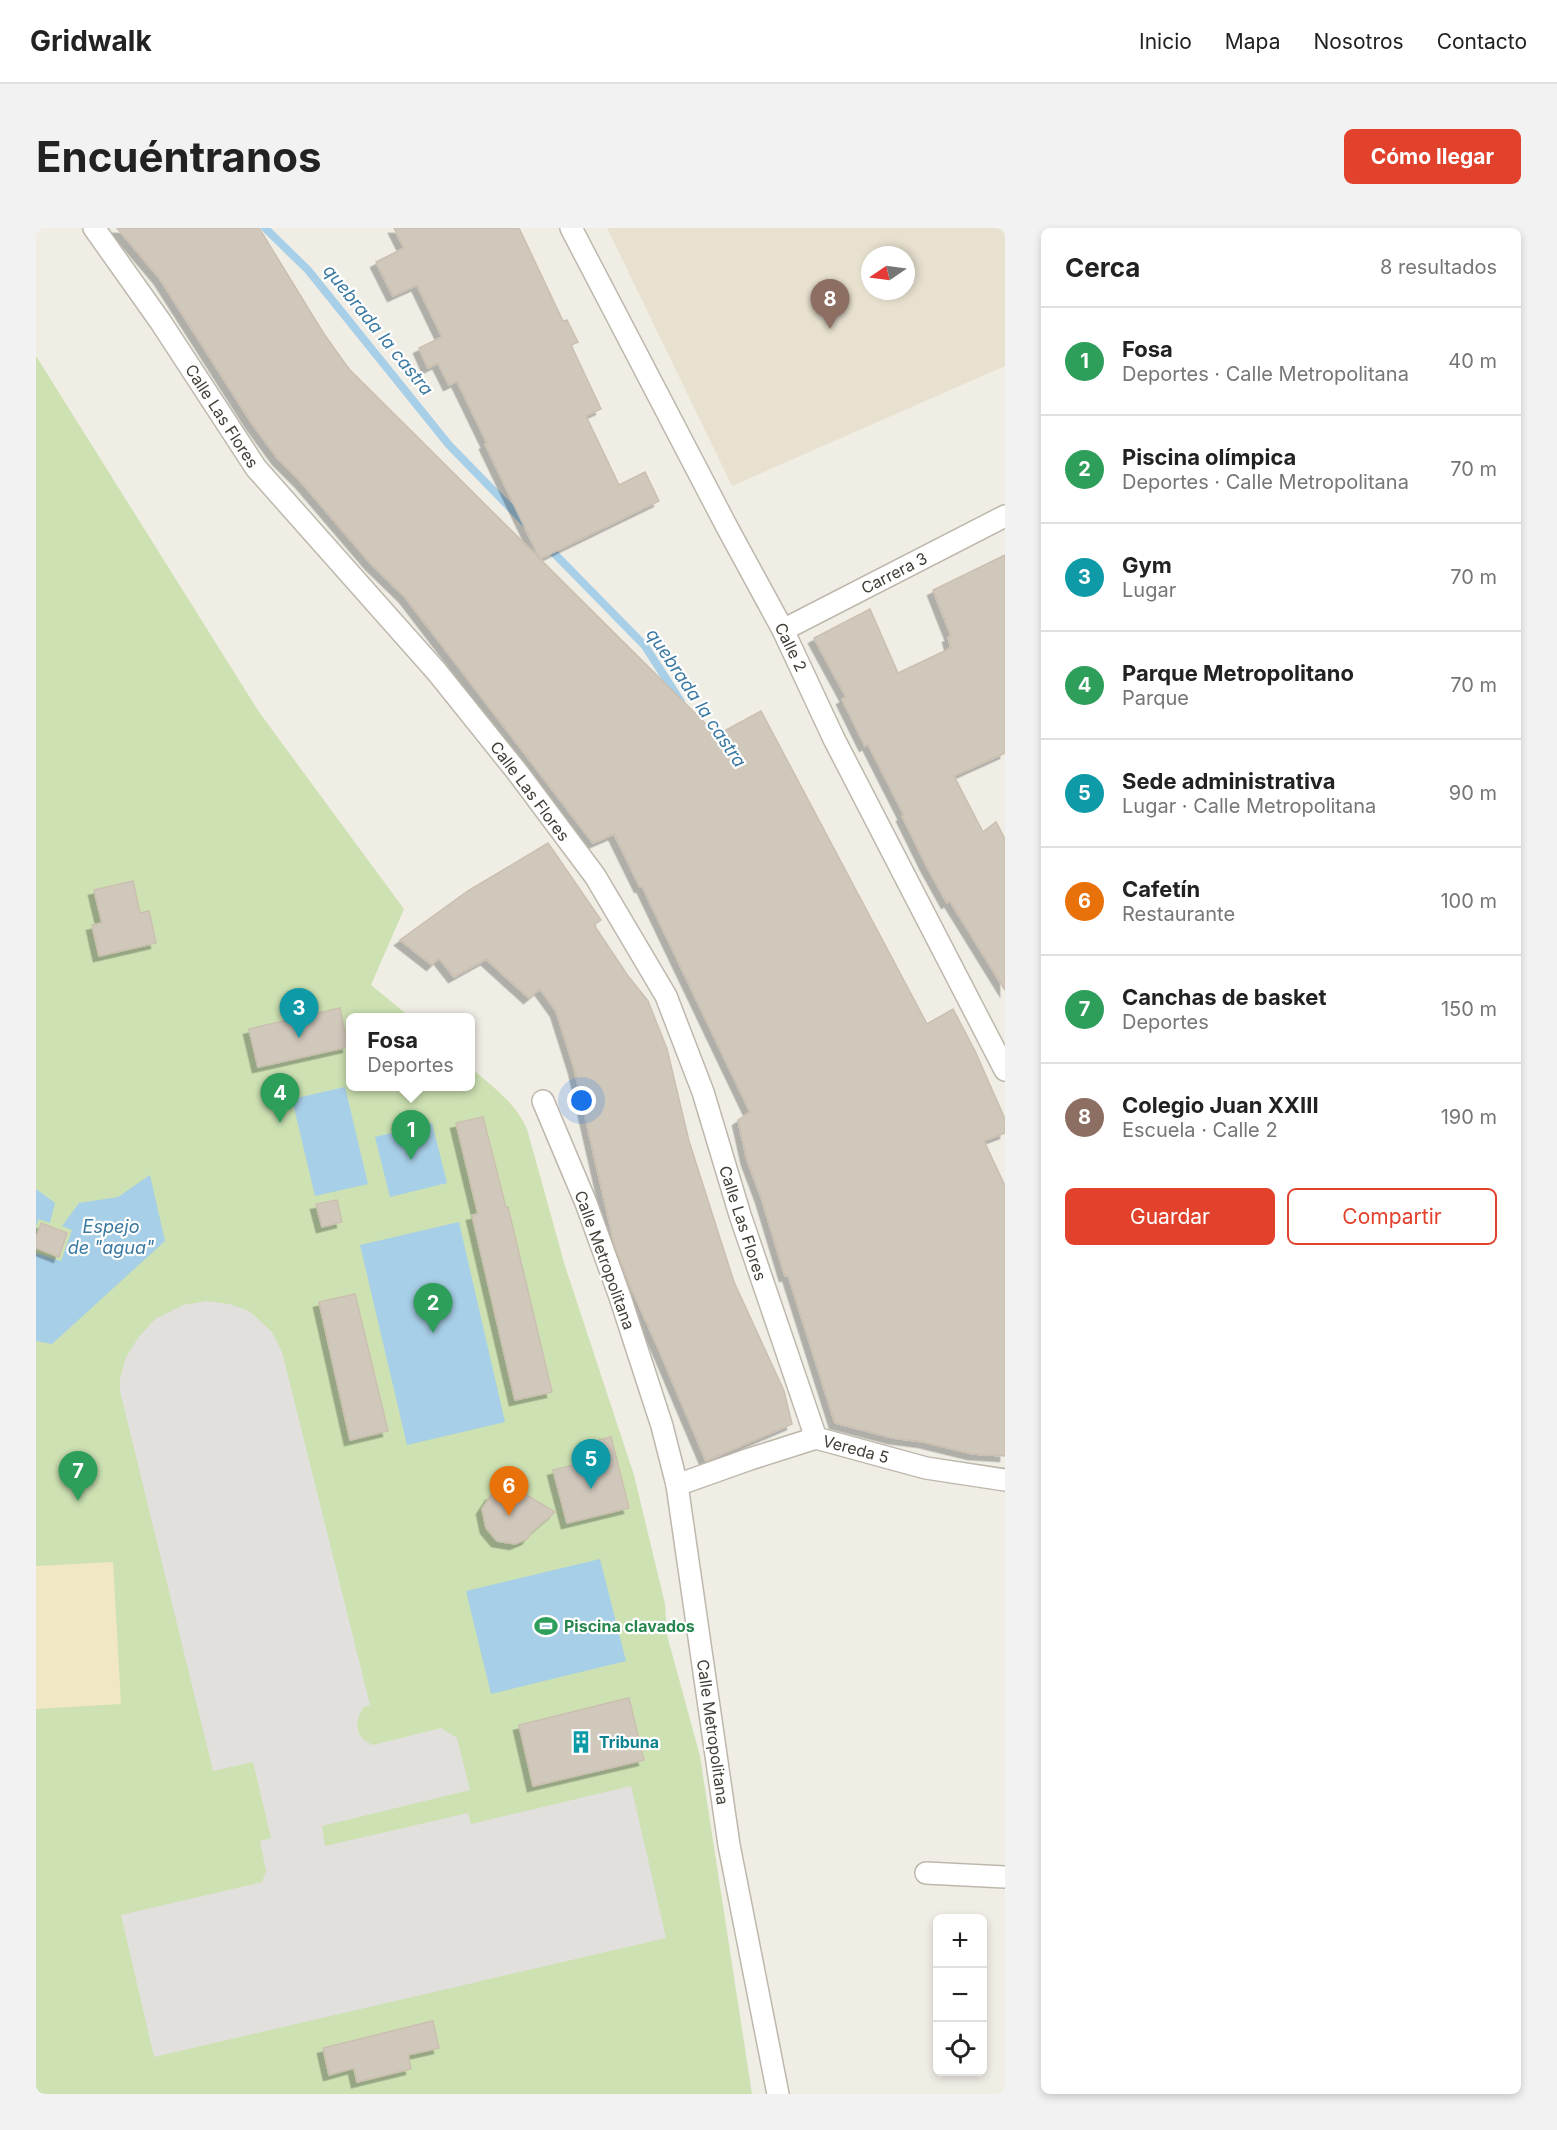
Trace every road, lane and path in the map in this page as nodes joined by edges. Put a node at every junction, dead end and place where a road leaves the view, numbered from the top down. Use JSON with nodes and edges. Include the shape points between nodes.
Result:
{"nodes":[{"id":1,"x":94,"y":228,"type":"edge"},
{"id":2,"x":571,"y":228,"type":"edge"},
{"id":3,"x":1005,"y":516,"type":"edge"},
{"id":4,"x":783,"y":630,"type":"junction"},
{"id":5,"x":1005,"y":1070,"type":"edge"},
{"id":6,"x":543,"y":1101,"type":"dead end"},
{"id":7,"x":816,"y":1438,"type":"junction"},
{"id":8,"x":1005,"y":1480,"type":"edge"},
{"id":9,"x":678,"y":1485,"type":"junction"},
{"id":10,"x":926,"y":1873,"type":"dead end"},
{"id":11,"x":1005,"y":1877,"type":"edge"},
{"id":12,"x":778,"y":2094,"type":"edge"}],
"edges":[{"from":1,"to":7,"type":"street","name":"Calle Las Flores","via":[[256,468],[438,672],[595,876],[666,996],[704,1092]]},
{"from":2,"to":4,"type":"street","name":"Calle 2"},
{"from":3,"to":4,"type":"street","name":"Carrera 3"},
{"from":4,"to":5,"type":"street","name":"Calle 2","via":[[834,739]]},
{"from":6,"to":9,"type":"street","name":"Calle Metropolitana","via":[[620,1297]]},
{"from":7,"to":8,"type":"street","name":"Vereda 5","via":[[926,1468]]},
{"from":7,"to":9,"type":"street","name":"Vereda 5"},
{"from":9,"to":12,"type":"street","name":"Calle Metropolitana","via":[[729,1845]]},
{"from":10,"to":11,"type":"street"}]}
